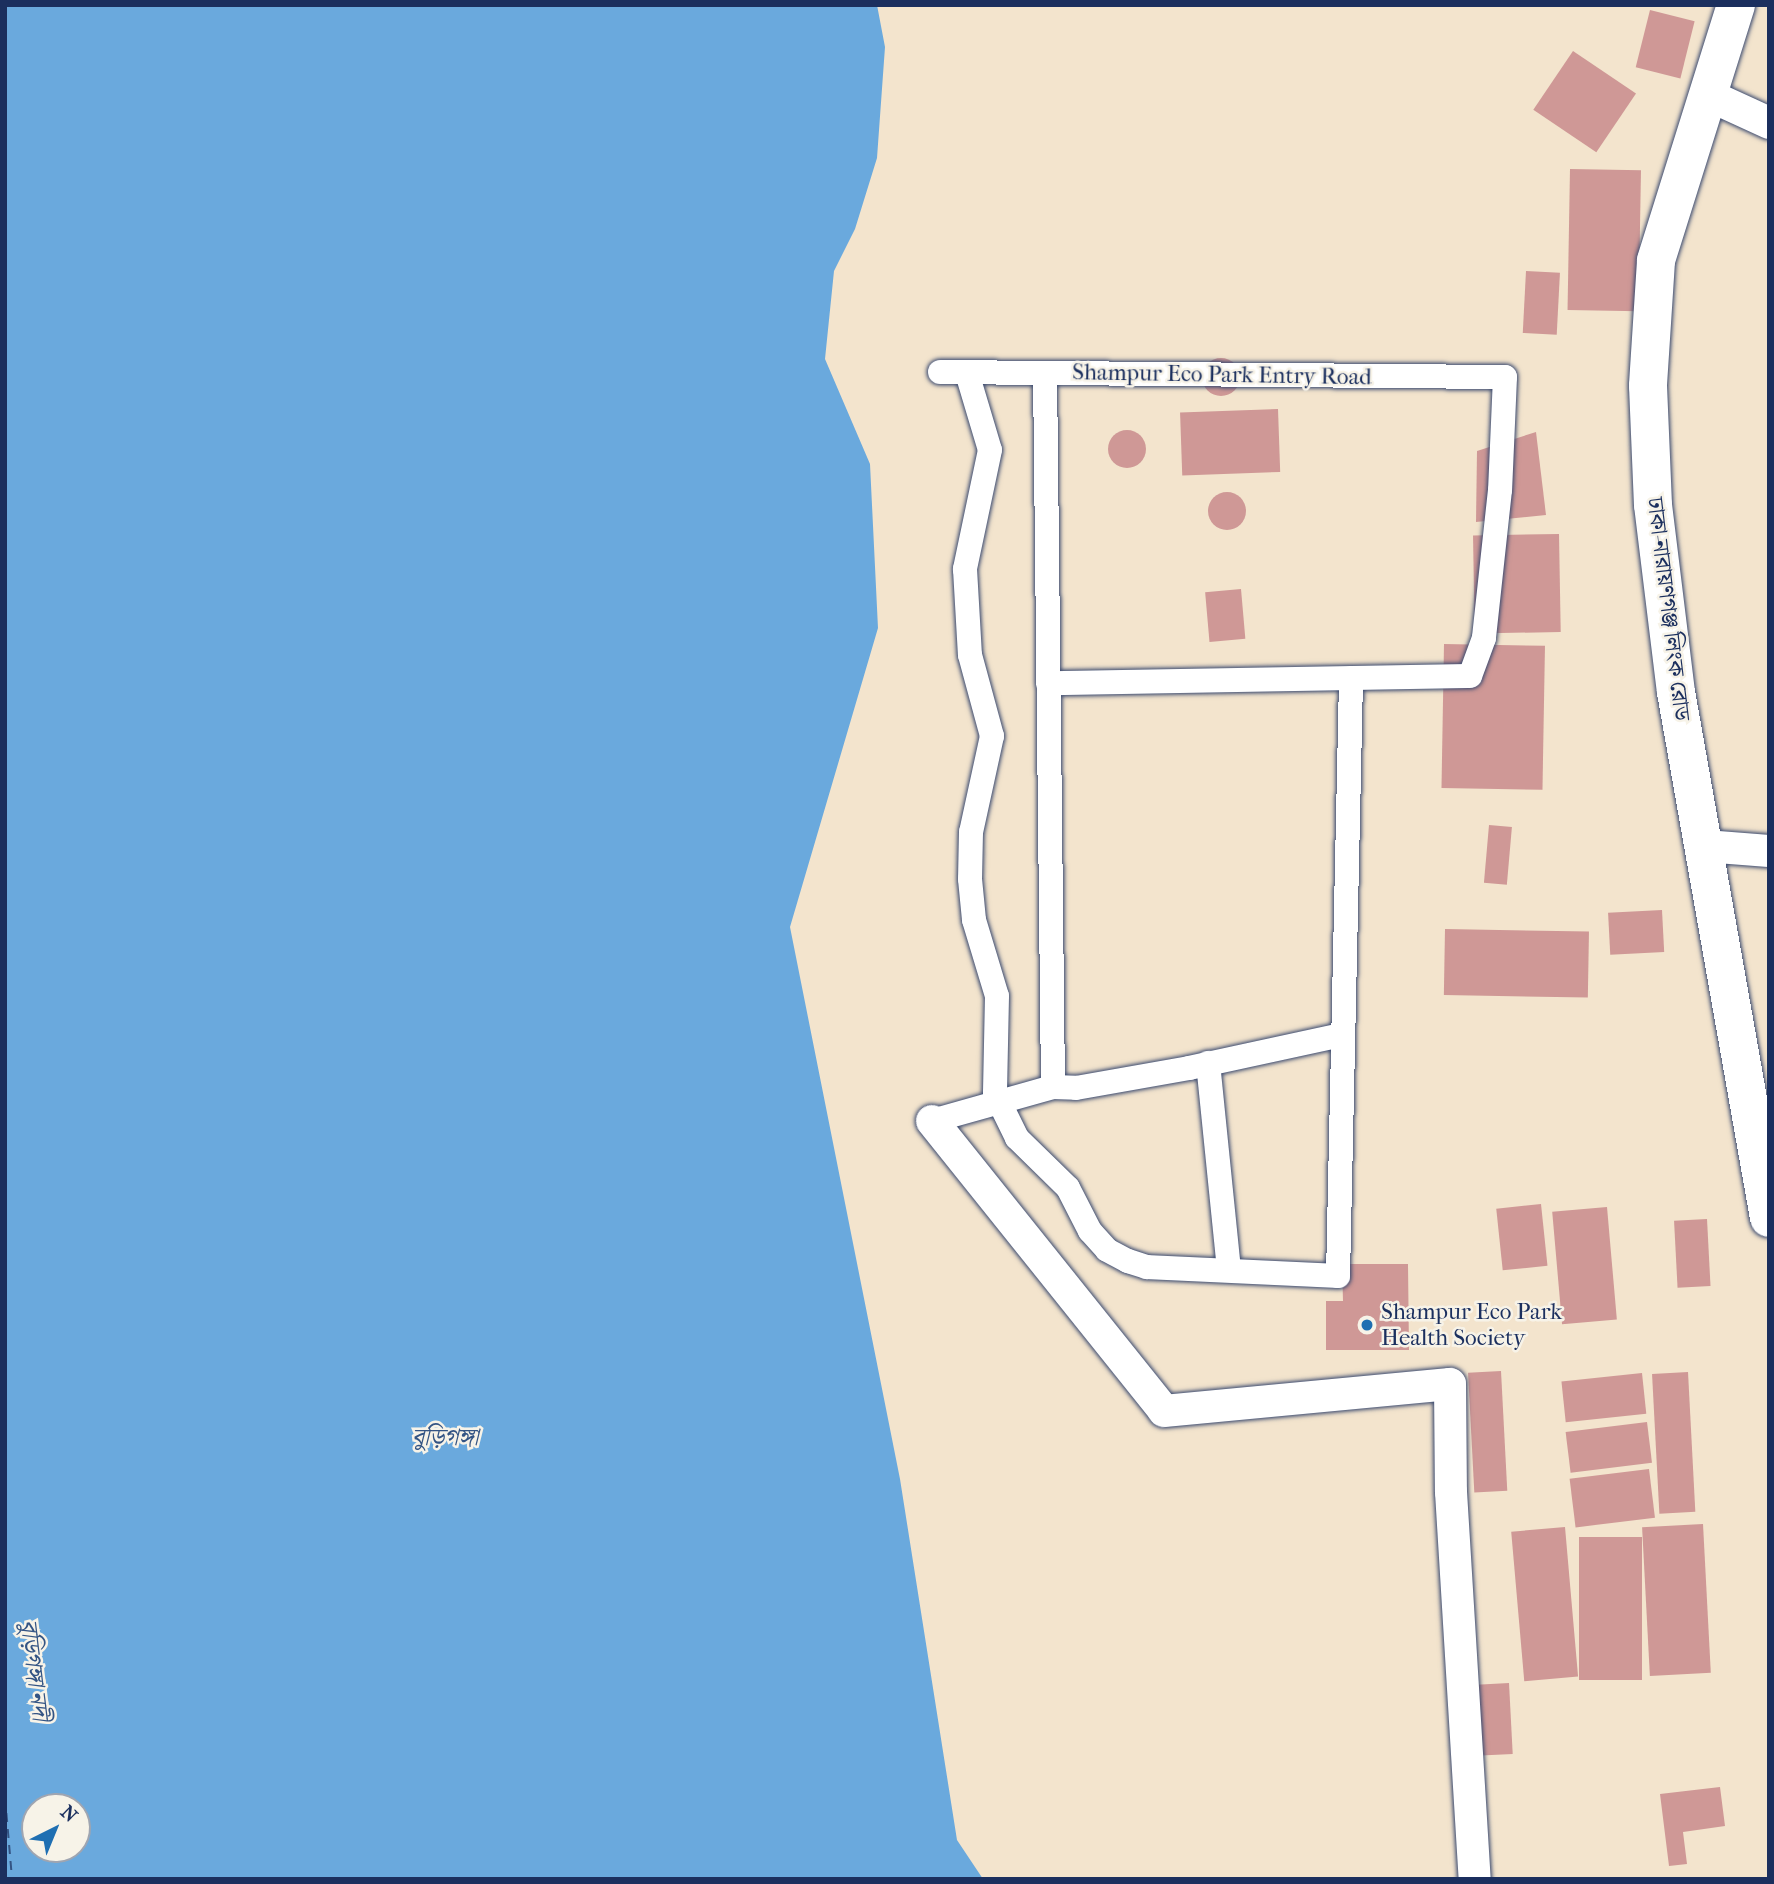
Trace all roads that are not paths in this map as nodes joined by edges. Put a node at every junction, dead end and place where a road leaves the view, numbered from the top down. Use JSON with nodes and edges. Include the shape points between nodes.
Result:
{"nodes":[{"id":1,"x":1736,"y":5,"type":"edge"},
{"id":2,"x":1706,"y":94,"type":"junction"},
{"id":3,"x":1769,"y":123,"type":"edge"},
{"id":4,"x":940,"y":372,"type":"dead end"},
{"id":5,"x":967,"y":373,"type":"junction"},
{"id":6,"x":1045,"y":374,"type":"junction"},
{"id":7,"x":1350,"y":678,"type":"junction"},
{"id":8,"x":1048,"y":683,"type":"junction"},
{"id":9,"x":1705,"y":846,"type":"junction"},
{"id":10,"x":1769,"y":852,"type":"edge"},
{"id":11,"x":1342,"y":1035,"type":"junction"},
{"id":12,"x":1208,"y":1063,"type":"junction"},
{"id":13,"x":1053,"y":1087,"type":"junction"},
{"id":14,"x":1003,"y":1101,"type":"junction"},
{"id":15,"x":932,"y":1121,"type":"joint"},
{"id":16,"x":1769,"y":1218,"type":"edge"},
{"id":17,"x":1229,"y":1268,"type":"junction"},
{"id":18,"x":1475,"y":1879,"type":"edge"}],
"edges":[{"from":1,"to":2,"type":"highway","name":"ঢাকা-নারায়ণগঞ্জ লিংক রোড"},
{"from":2,"to":3,"type":"street"},
{"from":2,"to":9,"type":"highway","name":"ঢাকা-নারায়ণগঞ্জ লিংক রোড","via":[[1656,261],[1648,386],[1653,505],[1673,665]]},
{"from":4,"to":5,"type":"street","name":"Shampur Eco Park Entry Road"},
{"from":5,"to":6,"type":"street","name":"Shampur Eco Park Entry Road"},
{"from":5,"to":14,"type":"street","via":[[990,450],[965,569],[970,654],[992,736],[971,832],[970,879],[974,920],[997,996],[995,1093]]},
{"from":6,"to":7,"type":"street","name":"Shampur Eco Park Entry Road","via":[[1505,377],[1500,490],[1485,624],[1470,676]]},
{"from":6,"to":8,"type":"street"},
{"from":7,"to":8,"type":"street"},
{"from":7,"to":11,"type":"street"},
{"from":8,"to":13,"type":"street"},
{"from":9,"to":10,"type":"street"},
{"from":9,"to":16,"type":"highway","name":"ঢাকা-নারায়ণগঞ্জ লিংক রোড"},
{"from":11,"to":12,"type":"street"},
{"from":11,"to":17,"type":"street","via":[[1338,1276]]},
{"from":12,"to":13,"type":"street","via":[[1076,1088]]},
{"from":12,"to":17,"type":"street"},
{"from":13,"to":14,"type":"street"},
{"from":14,"to":15,"type":"street"},
{"from":14,"to":17,"type":"street","via":[[1017,1138],[1068,1188],[1090,1231],[1107,1250],[1147,1267]]},
{"from":15,"to":18,"type":"street","via":[[1164,1411],[1450,1384],[1451,1492]]}]}
